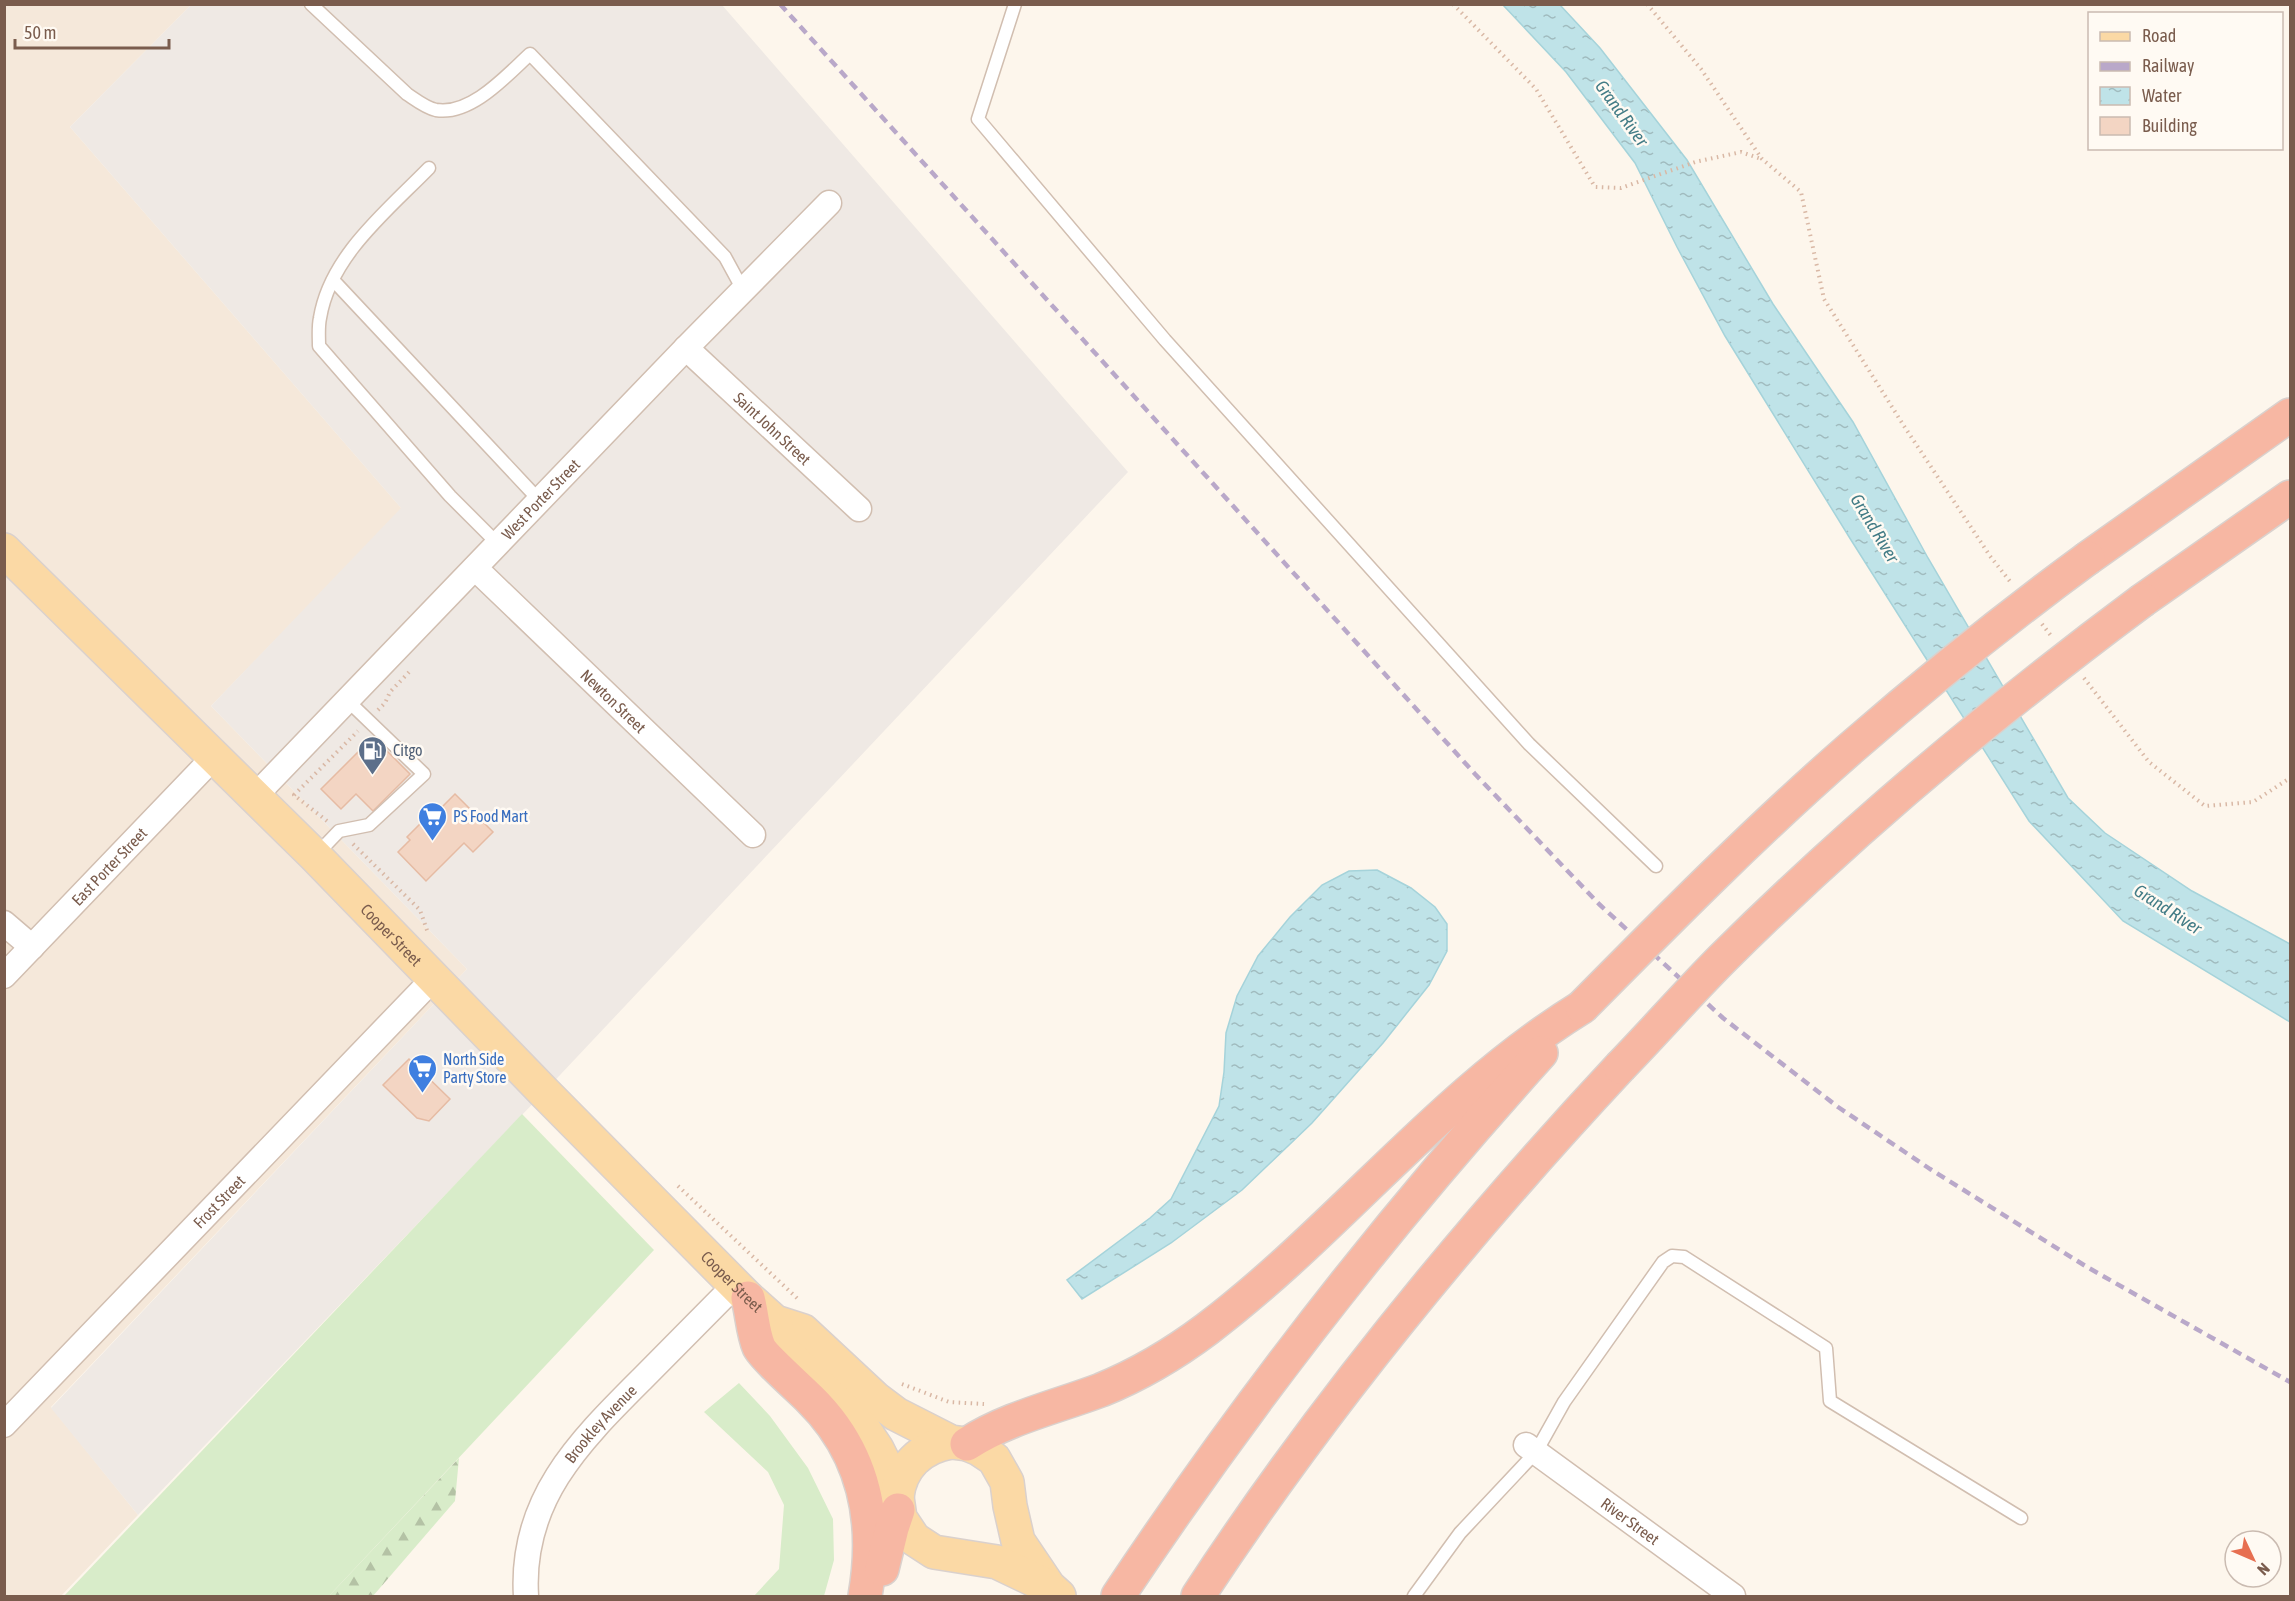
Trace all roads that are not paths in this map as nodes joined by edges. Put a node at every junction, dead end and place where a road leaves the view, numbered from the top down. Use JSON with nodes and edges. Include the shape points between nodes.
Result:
{"nodes":[{"id":1,"x":311,"y":4,"type":"edge"},
{"id":2,"x":1015,"y":4,"type":"edge"},
{"id":3,"x":429,"y":168,"type":"dead end"},
{"id":4,"x":829,"y":203,"type":"dead end"},
{"id":5,"x":333,"y":280,"type":"junction"},
{"id":6,"x":743,"y":290,"type":"junction"},
{"id":7,"x":686,"y":348,"type":"junction"},
{"id":8,"x":2290,"y":416,"type":"edge"},
{"id":9,"x":2290,"y":497,"type":"edge"},
{"id":10,"x":539,"y":500,"type":"junction"},
{"id":11,"x":859,"y":510,"type":"dead end"},
{"id":12,"x":498,"y":544,"type":"junction"},
{"id":13,"x":4,"y":550,"type":"edge"},
{"id":14,"x":475,"y":568,"type":"junction"},
{"id":15,"x":347,"y":700,"type":"junction"},
{"id":16,"x":214,"y":757,"type":"junction"},
{"id":17,"x":255,"y":796,"type":"junction"},
{"id":18,"x":753,"y":835,"type":"dead end"},
{"id":19,"x":315,"y":856,"type":"junction"},
{"id":20,"x":1656,"y":866,"type":"dead end"},
{"id":21,"x":4,"y":923,"type":"edge"},
{"id":22,"x":32,"y":947,"type":"junction"},
{"id":23,"x":4,"y":976,"type":"edge"},
{"id":24,"x":434,"y":978,"type":"junction"},
{"id":25,"x":1582,"y":1007,"type":"junction"},
{"id":26,"x":742,"y":1291,"type":"junction"},
{"id":27,"x":775,"y":1322,"type":"junction"},
{"id":28,"x":4,"y":1425,"type":"edge"},
{"id":29,"x":959,"y":1443,"type":"junction"},
{"id":30,"x":1531,"y":1449,"type":"junction"},
{"id":31,"x":898,"y":1504,"type":"junction"},
{"id":32,"x":1010,"y":1506,"type":"junction"},
{"id":33,"x":2021,"y":1518,"type":"dead end"},
{"id":34,"x":961,"y":1555,"type":"junction"},
{"id":35,"x":1054,"y":1592,"type":"edge"},
{"id":36,"x":526,"y":1596,"type":"edge"},
{"id":37,"x":865,"y":1596,"type":"edge"},
{"id":38,"x":875,"y":1596,"type":"edge"},
{"id":39,"x":1118,"y":1596,"type":"edge"},
{"id":40,"x":1198,"y":1596,"type":"edge"},
{"id":41,"x":1414,"y":1596,"type":"edge"},
{"id":42,"x":1733,"y":1596,"type":"edge"}],
"edges":[{"from":1,"to":6,"type":"lane","via":[[408,94],[437,110],[479,99],[530,54],[725,257]]},
{"from":2,"to":20,"type":"lane","via":[[978,119],[1165,340],[1528,744]]},
{"from":3,"to":5,"type":"lane","via":[[349,251]]},
{"from":4,"to":6,"type":"street","name":"West Porter Street"},
{"from":5,"to":10,"type":"lane"},
{"from":5,"to":12,"type":"lane","via":[[320,319],[319,346],[450,496]]},
{"from":6,"to":7,"type":"street","name":"West Porter Street"},
{"from":7,"to":10,"type":"street","name":"West Porter Street"},
{"from":7,"to":11,"type":"street","name":"Saint John Street"},
{"from":8,"to":25,"type":"highway","bridge":true,"via":[[2088,558],[1968,650],[1850,749],[1714,875]]},
{"from":9,"to":40,"type":"highway","bridge":true,"via":[[2068,656],[1945,755],[1833,853],[1722,959],[1552,1140],[1427,1286],[1314,1430]]},
{"from":10,"to":12,"type":"street","name":"West Porter Street"},
{"from":12,"to":14,"type":"street","name":"West Porter Street"},
{"from":13,"to":16,"type":"main road","name":"Cooper Street"},
{"from":14,"to":15,"type":"street","name":"West Porter Street"},
{"from":14,"to":18,"type":"street","name":"Newton Street"},
{"from":15,"to":17,"type":"street","name":"West Porter Street"},
{"from":15,"to":19,"type":"lane","via":[[424,774],[369,825],[339,831]]},
{"from":16,"to":17,"type":"main road","name":"Cooper Street"},
{"from":16,"to":22,"type":"street","name":"East Porter Street"},
{"from":17,"to":19,"type":"main road","name":"Cooper Street"},
{"from":19,"to":24,"type":"main road","name":"Cooper Street"},
{"from":21,"to":22,"type":"street"},
{"from":22,"to":23,"type":"street","name":"East Porter Street"},
{"from":24,"to":26,"type":"main road","name":"Cooper Street"},
{"from":24,"to":28,"type":"street","name":"Frost Street"},
{"from":25,"to":29,"type":"highway","via":[[1510,1056],[1473,1087],[1279,1267],[1204,1330],[1146,1368],[1103,1389]]},
{"from":25,"to":39,"type":"highway","via":[[1351,1274],[1253,1403]]},
{"from":26,"to":27,"type":"main road","name":"Cooper Street"},
{"from":26,"to":36,"type":"street","name":"Brookley Avenue","via":[[603,1418],[561,1469],[548,1490],[531,1535],[526,1557]]},
{"from":26,"to":37,"type":"highway","via":[[759,1348],[842,1436],[855,1463],[869,1527]]},
{"from":27,"to":29,"type":"main road","name":"Cooper Street","via":[[803,1331],[889,1409],[915,1426]]},
{"from":27,"to":31,"type":"main road","name":"Cooper Street","via":[[783,1349],[869,1438],[884,1461]]},
{"from":29,"to":31,"type":"main road","via":[[928,1448],[915,1458],[904,1472]]},
{"from":29,"to":32,"type":"main road","name":"Cooper Street","via":[[987,1453],[999,1466],[1009,1489]]},
{"from":30,"to":33,"type":"lane","via":[[1663,1262],[1678,1255],[1826,1348],[1830,1401]]},
{"from":30,"to":41,"type":"lane","via":[[1460,1533]]},
{"from":30,"to":42,"type":"street","name":"River Street"},
{"from":31,"to":34,"type":"main road","name":"Cooper Street","via":[[904,1527],[920,1544],[941,1554]]},
{"from":31,"to":38,"type":"highway"},
{"from":32,"to":34,"type":"main road","via":[[994,1538]]},
{"from":32,"to":35,"type":"main road","name":"Cooper Street","via":[[1018,1541]]},
{"from":34,"to":35,"type":"main road","name":"Cooper Street","via":[[997,1562]]}]}
